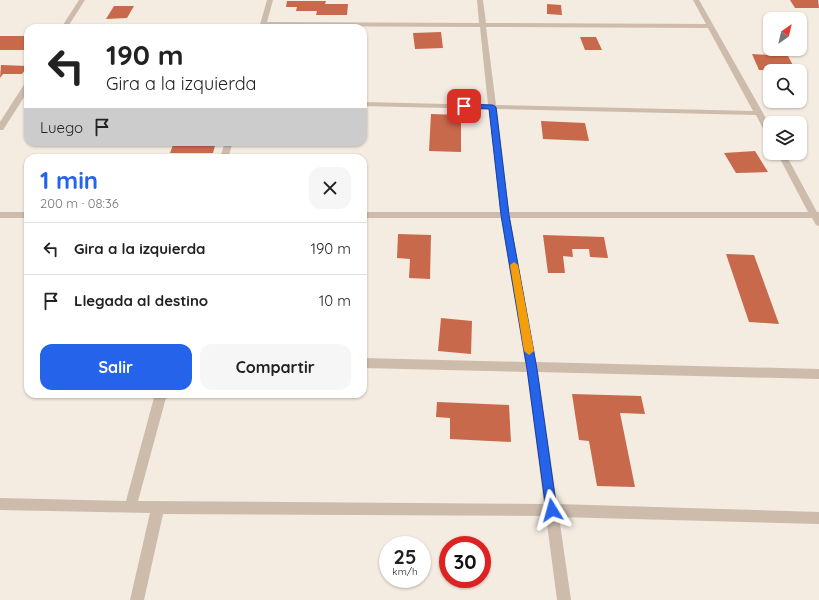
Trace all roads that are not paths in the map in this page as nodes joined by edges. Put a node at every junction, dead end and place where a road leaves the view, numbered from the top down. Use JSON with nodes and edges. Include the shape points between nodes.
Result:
{"nodes":[{"id":1,"x":82,"y":0,"type":"edge"},
{"id":2,"x":270,"y":0,"type":"edge"},
{"id":3,"x":480,"y":0,"type":"edge"},
{"id":4,"x":696,"y":0,"type":"edge"},
{"id":5,"x":67,"y":24,"type":"edge"},
{"id":6,"x":264,"y":24,"type":"edge"},
{"id":7,"x":483,"y":25,"type":"junction"},
{"id":8,"x":367,"y":26,"type":"edge"},
{"id":9,"x":711,"y":26,"type":"junction"},
{"id":10,"x":24,"y":91,"type":"edge"},
{"id":11,"x":367,"y":104,"type":"edge"},
{"id":12,"x":493,"y":107,"type":"junction"},
{"id":13,"x":758,"y":113,"type":"junction"},
{"id":14,"x":763,"y":122,"type":"edge"},
{"id":15,"x":0,"y":128,"type":"edge"},
{"id":16,"x":785,"y":160,"type":"edge"},
{"id":17,"x":0,"y":215,"type":"edge"},
{"id":18,"x":24,"y":215,"type":"edge"},
{"id":19,"x":367,"y":215,"type":"edge"},
{"id":20,"x":505,"y":215,"type":"junction"},
{"id":21,"x":818,"y":218,"type":"edge"},
{"id":22,"x":367,"y":364,"type":"edge"},
{"id":23,"x":532,"y":369,"type":"junction"},
{"id":24,"x":819,"y":374,"type":"edge"},
{"id":25,"x":160,"y":398,"type":"edge"},
{"id":26,"x":0,"y":504,"type":"edge"},
{"id":27,"x":130,"y":507,"type":"junction"},
{"id":28,"x":158,"y":507,"type":"junction"},
{"id":29,"x":552,"y":510,"type":"junction"},
{"id":30,"x":819,"y":518,"type":"edge"},
{"id":31,"x":137,"y":600,"type":"edge"},
{"id":32,"x":564,"y":600,"type":"edge"}],
"edges":[{"from":1,"to":5,"type":"street"},
{"from":2,"to":6,"type":"street"},
{"from":3,"to":7,"type":"street"},
{"from":4,"to":9,"type":"street"},
{"from":7,"to":8,"type":"street"},
{"from":7,"to":9,"type":"street"},
{"from":7,"to":12,"type":"street"},
{"from":9,"to":13,"type":"street"},
{"from":10,"to":15,"type":"street"},
{"from":11,"to":12,"type":"street"},
{"from":12,"to":13,"type":"street"},
{"from":12,"to":20,"type":"street"},
{"from":13,"to":14,"type":"street"},
{"from":16,"to":21,"type":"street"},
{"from":17,"to":18,"type":"street"},
{"from":19,"to":20,"type":"street"},
{"from":20,"to":21,"type":"street"},
{"from":20,"to":23,"type":"street"},
{"from":22,"to":23,"type":"street"},
{"from":23,"to":24,"type":"street"},
{"from":23,"to":29,"type":"street"},
{"from":25,"to":27,"type":"street"},
{"from":26,"to":27,"type":"street"},
{"from":27,"to":28,"type":"street"},
{"from":28,"to":29,"type":"street"},
{"from":28,"to":31,"type":"street"},
{"from":29,"to":30,"type":"street"},
{"from":29,"to":32,"type":"street"}]}
